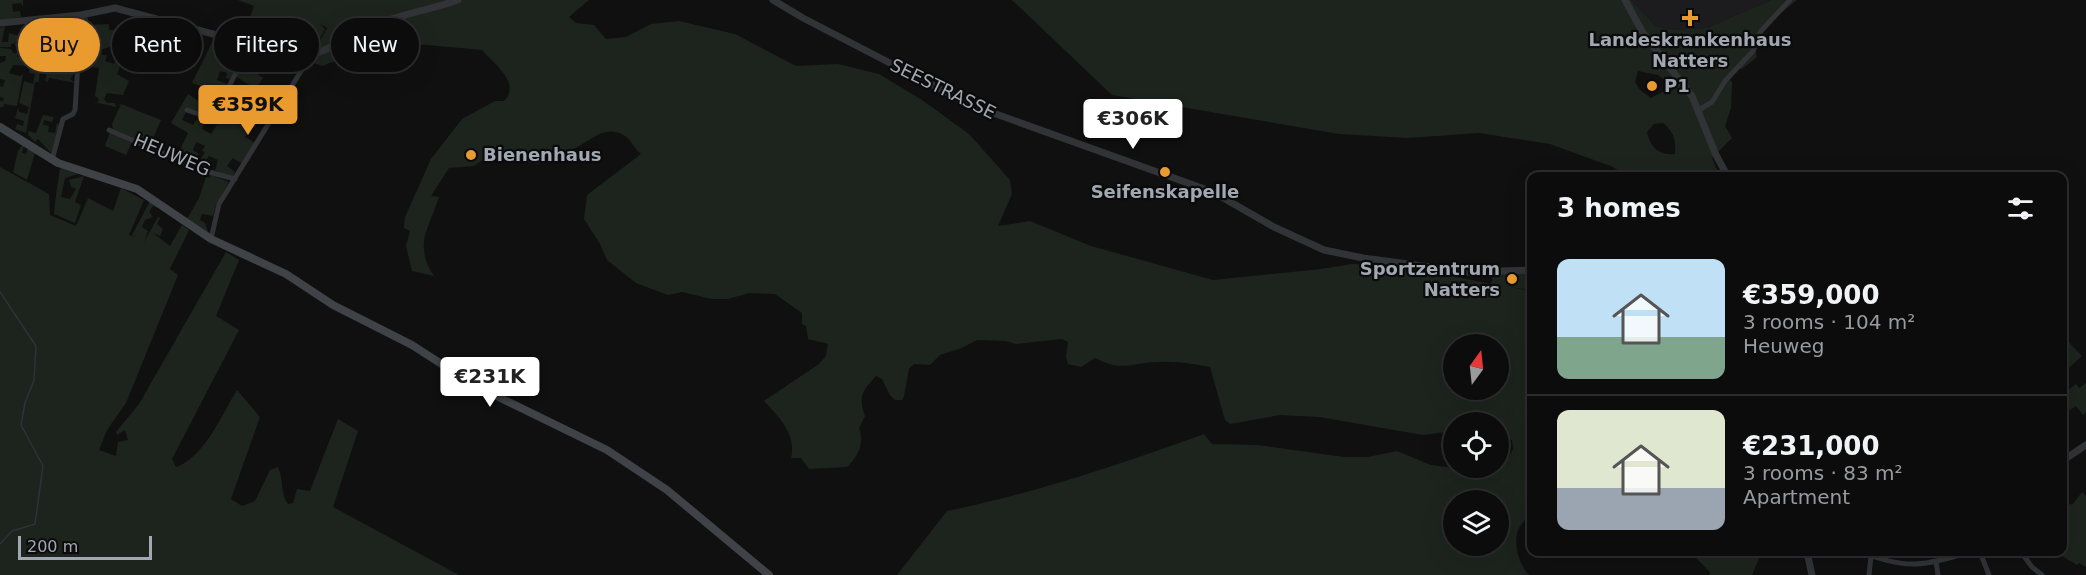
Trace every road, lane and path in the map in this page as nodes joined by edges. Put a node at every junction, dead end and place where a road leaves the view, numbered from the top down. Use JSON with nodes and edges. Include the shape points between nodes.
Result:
{"nodes":[{"id":1,"x":458,"y":0,"type":"edge"},
{"id":2,"x":773,"y":0,"type":"edge"},
{"id":3,"x":1625,"y":0,"type":"edge"},
{"id":4,"x":1790,"y":0,"type":"edge"},
{"id":5,"x":81,"y":15,"type":"junction"},
{"id":6,"x":0,"y":24,"type":"edge"},
{"id":7,"x":214,"y":35,"type":"edge"},
{"id":8,"x":319,"y":51,"type":"edge"},
{"id":9,"x":236,"y":72,"type":"edge"},
{"id":10,"x":300,"y":72,"type":"edge"},
{"id":11,"x":187,"y":110,"type":"dead end"},
{"id":12,"x":1699,"y":110,"type":"junction"},
{"id":13,"x":0,"y":127,"type":"edge"},
{"id":14,"x":109,"y":130,"type":"dead end"},
{"id":15,"x":52,"y":160,"type":"junction"},
{"id":16,"x":1725,"y":172,"type":"edge"},
{"id":17,"x":235,"y":179,"type":"junction"},
{"id":18,"x":211,"y":239,"type":"junction"},
{"id":19,"x":1527,"y":270,"type":"edge"},
{"id":20,"x":2086,"y":445,"type":"edge"},
{"id":21,"x":2067,"y":457,"type":"edge"},
{"id":22,"x":1808,"y":556,"type":"edge"},
{"id":23,"x":1871,"y":556,"type":"joint"},
{"id":24,"x":1887,"y":556,"type":"edge"},
{"id":25,"x":1956,"y":556,"type":"edge"},
{"id":26,"x":1982,"y":556,"type":"edge"},
{"id":27,"x":2024,"y":556,"type":"edge"},
{"id":28,"x":1886,"y":560,"type":"junction"},
{"id":29,"x":1936,"y":562,"type":"junction"},
{"id":30,"x":769,"y":575,"type":"edge"},
{"id":31,"x":1812,"y":575,"type":"edge"},
{"id":32,"x":1869,"y":575,"type":"edge"},
{"id":33,"x":1938,"y":575,"type":"edge"},
{"id":34,"x":1989,"y":575,"type":"edge"},
{"id":35,"x":2042,"y":575,"type":"edge"}],
"edges":[{"from":1,"to":8,"type":"street","via":[[368,28]]},
{"from":2,"to":19,"type":"street","name":"SEESTRASSE","via":[[971,105],[1199,186],[1324,250],[1468,272]]},
{"from":3,"to":12,"type":"street","via":[[1643,33]]},
{"from":4,"to":12,"type":"street","via":[[1761,31],[1753,51],[1725,81],[1712,102]]},
{"from":5,"to":6,"type":"street"},
{"from":5,"to":7,"type":"street","via":[[115,8]]},
{"from":5,"to":15,"type":"street","via":[[75,110],[63,119]]},
{"from":9,"to":11,"type":"street","via":[[213,119]]},
{"from":10,"to":17,"type":"street","name":"HEUWEG"},
{"from":12,"to":16,"type":"street"},
{"from":13,"to":15,"type":"main road"},
{"from":14,"to":17,"type":"street","name":"HEUWEG","via":[[205,171]]},
{"from":15,"to":18,"type":"main road","via":[[137,189]]},
{"from":17,"to":18,"type":"street","name":"HEUWEG","via":[[219,204]]},
{"from":18,"to":30,"type":"main road","via":[[286,274],[333,305],[412,345],[491,394],[607,450],[667,490]]},
{"from":20,"to":21,"type":"street"},
{"from":22,"to":31,"type":"street"},
{"from":23,"to":28,"type":"street"},
{"from":23,"to":32,"type":"street"},
{"from":24,"to":28,"type":"street"},
{"from":25,"to":29,"type":"street"},
{"from":26,"to":34,"type":"street"},
{"from":27,"to":35,"type":"street"},
{"from":28,"to":29,"type":"street","via":[[1913,565]]},
{"from":29,"to":33,"type":"street"}]}
